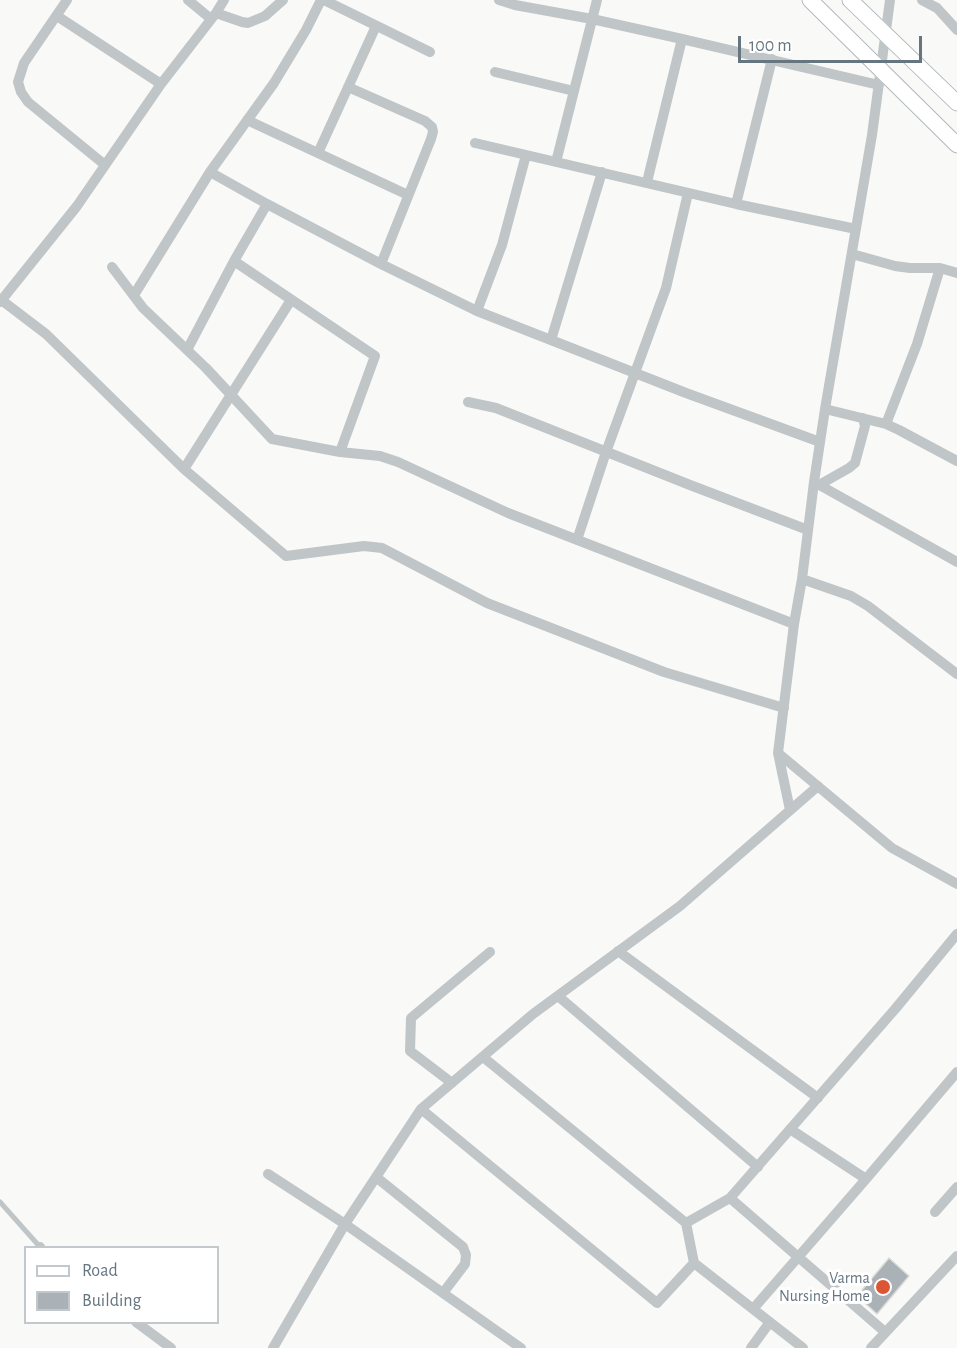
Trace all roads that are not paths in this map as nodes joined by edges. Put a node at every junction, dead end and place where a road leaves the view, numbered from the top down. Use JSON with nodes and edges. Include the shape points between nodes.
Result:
{"nodes":[{"id":1,"x":67,"y":0,"type":"edge"},
{"id":2,"x":188,"y":0,"type":"edge"},
{"id":3,"x":224,"y":0,"type":"edge"},
{"id":4,"x":283,"y":0,"type":"edge"},
{"id":5,"x":323,"y":0,"type":"edge"},
{"id":6,"x":499,"y":0,"type":"edge"},
{"id":7,"x":597,"y":0,"type":"edge"},
{"id":8,"x":810,"y":0,"type":"edge"},
{"id":9,"x":850,"y":0,"type":"edge"},
{"id":10,"x":890,"y":0,"type":"edge"},
{"id":11,"x":922,"y":0,"type":"edge"},
{"id":12,"x":57,"y":16,"type":"junction"},
{"id":13,"x":214,"y":16,"type":"junction"},
{"id":14,"x":592,"y":19,"type":"junction"},
{"id":15,"x":376,"y":26,"type":"junction"},
{"id":16,"x":957,"y":30,"type":"edge"},
{"id":17,"x":886,"y":34,"type":"junction"},
{"id":18,"x":682,"y":39,"type":"junction"},
{"id":19,"x":430,"y":52,"type":"dead end"},
{"id":20,"x":772,"y":59,"type":"junction"},
{"id":21,"x":495,"y":72,"type":"dead end"},
{"id":22,"x":880,"y":77,"type":"junction"},
{"id":23,"x":161,"y":84,"type":"junction"},
{"id":24,"x":348,"y":87,"type":"junction"},
{"id":25,"x":574,"y":91,"type":"junction"},
{"id":26,"x":957,"y":103,"type":"edge"},
{"id":27,"x":247,"y":120,"type":"junction"},
{"id":28,"x":475,"y":144,"type":"dead end"},
{"id":29,"x":957,"y":144,"type":"edge"},
{"id":30,"x":318,"y":153,"type":"junction"},
{"id":31,"x":526,"y":155,"type":"junction"},
{"id":32,"x":556,"y":162,"type":"junction"},
{"id":33,"x":105,"y":165,"type":"junction"},
{"id":34,"x":210,"y":172,"type":"junction"},
{"id":35,"x":602,"y":172,"type":"junction"},
{"id":36,"x":647,"y":182,"type":"junction"},
{"id":37,"x":688,"y":193,"type":"junction"},
{"id":38,"x":408,"y":195,"type":"junction"},
{"id":39,"x":267,"y":204,"type":"junction"},
{"id":40,"x":736,"y":204,"type":"junction"},
{"id":41,"x":856,"y":229,"type":"junction"},
{"id":42,"x":852,"y":254,"type":"junction"},
{"id":43,"x":234,"y":261,"type":"junction"},
{"id":44,"x":381,"y":264,"type":"junction"},
{"id":45,"x":112,"y":267,"type":"dead end"},
{"id":46,"x":940,"y":268,"type":"junction"},
{"id":47,"x":957,"y":273,"type":"edge"},
{"id":48,"x":134,"y":295,"type":"junction"},
{"id":49,"x":291,"y":300,"type":"junction"},
{"id":50,"x":0,"y":301,"type":"edge"},
{"id":51,"x":477,"y":311,"type":"junction"},
{"id":52,"x":551,"y":340,"type":"junction"},
{"id":53,"x":187,"y":350,"type":"junction"},
{"id":54,"x":635,"y":372,"type":"junction"},
{"id":55,"x":231,"y":395,"type":"junction"},
{"id":56,"x":468,"y":402,"type":"dead end"},
{"id":57,"x":825,"y":409,"type":"junction"},
{"id":58,"x":863,"y":418,"type":"junction"},
{"id":59,"x":886,"y":424,"type":"junction"},
{"id":60,"x":820,"y":442,"type":"junction"},
{"id":61,"x":340,"y":452,"type":"junction"},
{"id":62,"x":606,"y":452,"type":"junction"},
{"id":63,"x":957,"y":461,"type":"edge"},
{"id":64,"x":184,"y":469,"type":"junction"},
{"id":65,"x":816,"y":484,"type":"junction"},
{"id":66,"x":807,"y":530,"type":"junction"},
{"id":67,"x":577,"y":540,"type":"junction"},
{"id":68,"x":957,"y":562,"type":"edge"},
{"id":69,"x":802,"y":579,"type":"junction"},
{"id":70,"x":794,"y":624,"type":"junction"},
{"id":71,"x":957,"y":674,"type":"edge"},
{"id":72,"x":784,"y":708,"type":"junction"},
{"id":73,"x":778,"y":753,"type":"junction"},
{"id":74,"x":818,"y":786,"type":"junction"},
{"id":75,"x":790,"y":810,"type":"junction"},
{"id":76,"x":957,"y":884,"type":"edge"},
{"id":77,"x":957,"y":934,"type":"edge"},
{"id":78,"x":618,"y":951,"type":"junction"},
{"id":79,"x":490,"y":952,"type":"dead end"},
{"id":80,"x":558,"y":996,"type":"junction"},
{"id":81,"x":483,"y":1057,"type":"junction"},
{"id":82,"x":957,"y":1072,"type":"edge"},
{"id":83,"x":452,"y":1083,"type":"junction"},
{"id":84,"x":818,"y":1098,"type":"junction"},
{"id":85,"x":421,"y":1109,"type":"junction"},
{"id":86,"x":790,"y":1130,"type":"junction"},
{"id":87,"x":758,"y":1167,"type":"junction"},
{"id":88,"x":268,"y":1174,"type":"dead end"},
{"id":89,"x":376,"y":1177,"type":"junction"},
{"id":90,"x":866,"y":1179,"type":"junction"},
{"id":91,"x":957,"y":1187,"type":"edge"},
{"id":92,"x":730,"y":1198,"type":"junction"},
{"id":93,"x":0,"y":1202,"type":"edge"},
{"id":94,"x":935,"y":1212,"type":"dead end"},
{"id":95,"x":345,"y":1224,"type":"junction"},
{"id":96,"x":686,"y":1224,"type":"junction"},
{"id":97,"x":39,"y":1246,"type":"edge"},
{"id":98,"x":798,"y":1256,"type":"junction"},
{"id":99,"x":957,"y":1256,"type":"edge"},
{"id":100,"x":694,"y":1263,"type":"junction"},
{"id":101,"x":443,"y":1293,"type":"junction"},
{"id":102,"x":753,"y":1309,"type":"junction"},
{"id":103,"x":770,"y":1322,"type":"junction"},
{"id":104,"x":137,"y":1324,"type":"edge"},
{"id":105,"x":885,"y":1332,"type":"junction"},
{"id":106,"x":171,"y":1348,"type":"edge"},
{"id":107,"x":273,"y":1348,"type":"edge"},
{"id":108,"x":521,"y":1348,"type":"edge"},
{"id":109,"x":751,"y":1348,"type":"edge"},
{"id":110,"x":803,"y":1348,"type":"edge"},
{"id":111,"x":871,"y":1348,"type":"edge"}],
"edges":[{"from":1,"to":12,"type":"street"},
{"from":2,"to":13,"type":"street"},
{"from":3,"to":13,"type":"street"},
{"from":4,"to":13,"type":"street","via":[[265,16],[248,23]]},
{"from":5,"to":15,"type":"street"},
{"from":5,"to":27,"type":"street","via":[[274,83]]},
{"from":6,"to":14,"type":"street"},
{"from":7,"to":14,"type":"street"},
{"from":8,"to":22,"type":"main road"},
{"from":9,"to":17,"type":"main road"},
{"from":10,"to":17,"type":"street"},
{"from":11,"to":16,"type":"street","via":[[937,8]]},
{"from":12,"to":23,"type":"street"},
{"from":12,"to":33,"type":"street","via":[[24,63],[18,82],[21,92]]},
{"from":13,"to":23,"type":"street"},
{"from":14,"to":18,"type":"street"},
{"from":14,"to":25,"type":"street"},
{"from":15,"to":19,"type":"street"},
{"from":15,"to":24,"type":"street"},
{"from":17,"to":22,"type":"street"},
{"from":17,"to":26,"type":"main road"},
{"from":18,"to":20,"type":"street"},
{"from":18,"to":36,"type":"street"},
{"from":20,"to":22,"type":"street"},
{"from":20,"to":40,"type":"street"},
{"from":21,"to":25,"type":"street"},
{"from":22,"to":29,"type":"main road"},
{"from":22,"to":41,"type":"street"},
{"from":23,"to":33,"type":"street"},
{"from":24,"to":30,"type":"street"},
{"from":24,"to":38,"type":"street","via":[[432,127],[431,140]]},
{"from":25,"to":32,"type":"street"},
{"from":27,"to":30,"type":"street"},
{"from":27,"to":34,"type":"street"},
{"from":28,"to":31,"type":"street"},
{"from":30,"to":38,"type":"street"},
{"from":31,"to":32,"type":"street"},
{"from":31,"to":51,"type":"street","via":[[502,244]]},
{"from":32,"to":35,"type":"street"},
{"from":33,"to":50,"type":"street"},
{"from":34,"to":39,"type":"street"},
{"from":34,"to":48,"type":"street"},
{"from":35,"to":36,"type":"street"},
{"from":35,"to":52,"type":"street"},
{"from":36,"to":37,"type":"street"},
{"from":37,"to":40,"type":"street"},
{"from":37,"to":54,"type":"street","via":[[666,288]]},
{"from":38,"to":44,"type":"street"},
{"from":39,"to":43,"type":"street"},
{"from":39,"to":44,"type":"street"},
{"from":40,"to":41,"type":"street"},
{"from":41,"to":42,"type":"street"},
{"from":42,"to":46,"type":"street","via":[[895,266]]},
{"from":42,"to":57,"type":"street"},
{"from":43,"to":49,"type":"street"},
{"from":43,"to":53,"type":"street"},
{"from":44,"to":51,"type":"street"},
{"from":45,"to":48,"type":"street"},
{"from":46,"to":47,"type":"street"},
{"from":46,"to":59,"type":"street","via":[[917,344]]},
{"from":48,"to":53,"type":"street"},
{"from":49,"to":55,"type":"street"},
{"from":49,"to":61,"type":"street","via":[[375,356]]},
{"from":50,"to":64,"type":"street","via":[[46,334]]},
{"from":51,"to":52,"type":"street"},
{"from":52,"to":54,"type":"street"},
{"from":53,"to":55,"type":"street"},
{"from":54,"to":60,"type":"street"},
{"from":54,"to":62,"type":"street"},
{"from":55,"to":61,"type":"street","via":[[272,439]]},
{"from":55,"to":64,"type":"street"},
{"from":56,"to":62,"type":"street","via":[[496,408]]},
{"from":57,"to":58,"type":"street"},
{"from":57,"to":60,"type":"street"},
{"from":58,"to":59,"type":"street"},
{"from":58,"to":65,"type":"street","via":[[865,426],[855,463]]},
{"from":59,"to":63,"type":"street"},
{"from":60,"to":65,"type":"street"},
{"from":61,"to":67,"type":"street","via":[[398,462]]},
{"from":62,"to":66,"type":"street"},
{"from":62,"to":67,"type":"street"},
{"from":64,"to":72,"type":"street","via":[[286,556],[363,546],[382,548],[487,603],[664,672]]},
{"from":65,"to":66,"type":"street"},
{"from":65,"to":68,"type":"street"},
{"from":66,"to":69,"type":"street"},
{"from":67,"to":70,"type":"street"},
{"from":69,"to":70,"type":"street"},
{"from":69,"to":71,"type":"street","via":[[868,606]]},
{"from":70,"to":72,"type":"street"},
{"from":72,"to":73,"type":"street"},
{"from":73,"to":74,"type":"street"},
{"from":73,"to":75,"type":"street"},
{"from":74,"to":75,"type":"street"},
{"from":74,"to":76,"type":"street","via":[[892,848]]},
{"from":75,"to":78,"type":"street","via":[[680,906]]},
{"from":77,"to":84,"type":"street"},
{"from":78,"to":80,"type":"street"},
{"from":78,"to":84,"type":"street"},
{"from":79,"to":83,"type":"street","via":[[411,1018],[410,1051]]},
{"from":80,"to":81,"type":"street"},
{"from":80,"to":87,"type":"street"},
{"from":81,"to":83,"type":"street"},
{"from":81,"to":96,"type":"street"},
{"from":82,"to":90,"type":"street"},
{"from":83,"to":85,"type":"street"},
{"from":84,"to":86,"type":"street"},
{"from":85,"to":89,"type":"street"},
{"from":85,"to":100,"type":"street","via":[[657,1304]]},
{"from":86,"to":87,"type":"street"},
{"from":86,"to":90,"type":"street"},
{"from":87,"to":92,"type":"street"},
{"from":88,"to":95,"type":"street"},
{"from":89,"to":95,"type":"street"},
{"from":89,"to":101,"type":"street","via":[[463,1247],[465,1264]]},
{"from":90,"to":98,"type":"street"},
{"from":91,"to":94,"type":"street"},
{"from":92,"to":96,"type":"street"},
{"from":92,"to":98,"type":"street"},
{"from":93,"to":97,"type":"lane"},
{"from":95,"to":101,"type":"street"},
{"from":95,"to":107,"type":"street"},
{"from":96,"to":100,"type":"street"},
{"from":98,"to":102,"type":"street"},
{"from":98,"to":105,"type":"street"},
{"from":99,"to":105,"type":"street"},
{"from":100,"to":102,"type":"street"},
{"from":101,"to":108,"type":"street"},
{"from":102,"to":103,"type":"street"},
{"from":103,"to":109,"type":"street"},
{"from":103,"to":110,"type":"street"},
{"from":104,"to":106,"type":"street"},
{"from":105,"to":111,"type":"street"}]}
